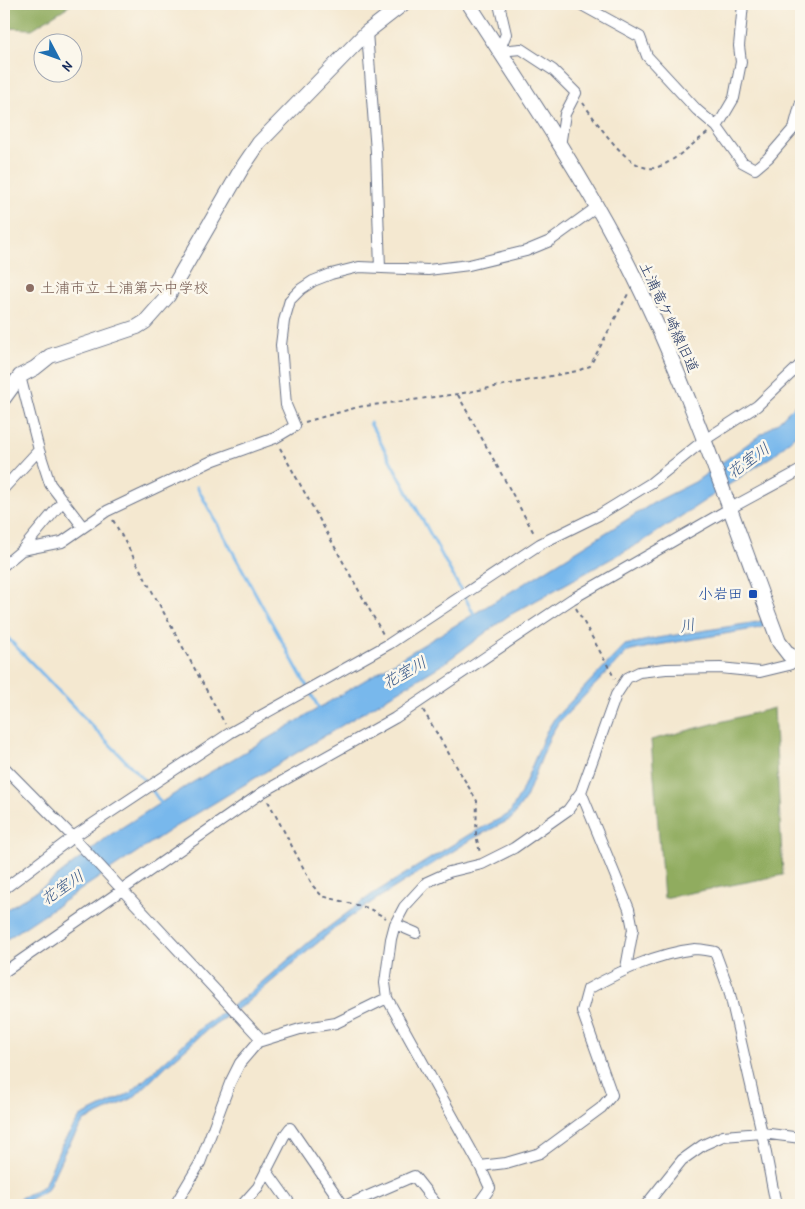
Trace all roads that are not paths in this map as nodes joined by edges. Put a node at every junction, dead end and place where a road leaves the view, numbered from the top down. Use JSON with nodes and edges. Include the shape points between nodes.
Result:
{"nodes":[{"id":1,"x":403,"y":4,"type":"edge"},
{"id":2,"x":469,"y":4,"type":"edge"},
{"id":3,"x":499,"y":4,"type":"edge"},
{"id":4,"x":580,"y":4,"type":"edge"},
{"id":5,"x":743,"y":4,"type":"edge"},
{"id":6,"x":367,"y":32,"type":"junction"},
{"id":7,"x":499,"y":51,"type":"junction"},
{"id":8,"x":801,"y":102,"type":"edge"},
{"id":9,"x":717,"y":126,"type":"junction"},
{"id":10,"x":560,"y":146,"type":"junction"},
{"id":11,"x":597,"y":207,"type":"junction"},
{"id":12,"x":380,"y":268,"type":"junction"},
{"id":13,"x":801,"y":364,"type":"edge"},
{"id":14,"x":20,"y":376,"type":"junction"},
{"id":15,"x":4,"y":398,"type":"edge"},
{"id":16,"x":705,"y":444,"type":"junction"},
{"id":17,"x":39,"y":450,"type":"junction"},
{"id":18,"x":801,"y":470,"type":"edge"},
{"id":19,"x":4,"y":488,"type":"edge"},
{"id":20,"x":63,"y":501,"type":"junction"},
{"id":21,"x":728,"y":506,"type":"junction"},
{"id":22,"x":83,"y":527,"type":"junction"},
{"id":23,"x":22,"y":550,"type":"junction"},
{"id":24,"x":4,"y":565,"type":"edge"},
{"id":25,"x":800,"y":659,"type":"edge"},
{"id":26,"x":4,"y":767,"type":"edge"},
{"id":27,"x":581,"y":792,"type":"junction"},
{"id":28,"x":73,"y":837,"type":"junction"},
{"id":29,"x":4,"y":889,"type":"edge"},
{"id":30,"x":121,"y":889,"type":"junction"},
{"id":31,"x":395,"y":924,"type":"junction"},
{"id":32,"x":416,"y":933,"type":"dead end"},
{"id":33,"x":626,"y":968,"type":"junction"},
{"id":34,"x":4,"y":972,"type":"edge"},
{"id":35,"x":387,"y":998,"type":"junction"},
{"id":36,"x":262,"y":1040,"type":"junction"},
{"id":37,"x":762,"y":1133,"type":"junction"},
{"id":38,"x":801,"y":1138,"type":"edge"},
{"id":39,"x":480,"y":1166,"type":"junction"},
{"id":40,"x":266,"y":1170,"type":"junction"},
{"id":41,"x":175,"y":1205,"type":"edge"},
{"id":42,"x":242,"y":1205,"type":"edge"},
{"id":43,"x":290,"y":1205,"type":"edge"},
{"id":44,"x":345,"y":1205,"type":"edge"},
{"id":45,"x":437,"y":1205,"type":"edge"},
{"id":46,"x":478,"y":1205,"type":"edge"},
{"id":47,"x":646,"y":1205,"type":"edge"},
{"id":48,"x":776,"y":1205,"type":"edge"}],
"edges":[{"from":1,"to":6,"type":"street"},
{"from":2,"to":7,"type":"street","name":"土浦竜ケ崎線旧道"},
{"from":3,"to":7,"type":"street","via":[[506,34]]},
{"from":4,"to":9,"type":"street","via":[[640,37],[647,56],[697,110]]},
{"from":5,"to":9,"type":"street","via":[[739,46],[741,62],[734,98]]},
{"from":6,"to":12,"type":"street"},
{"from":6,"to":14,"type":"street","via":[[260,143],[242,168],[168,296],[145,322],[50,356]]},
{"from":7,"to":10,"type":"street","name":"土浦竜ケ崎線旧道"},
{"from":7,"to":10,"type":"street","via":[[521,49],[554,70],[576,93],[565,114]]},
{"from":8,"to":9,"type":"street","via":[[794,128],[755,169],[742,162]]},
{"from":10,"to":11,"type":"street","name":"土浦竜ケ崎線旧道"},
{"from":11,"to":12,"type":"street","via":[[550,241],[526,251],[469,265],[428,270]]},
{"from":11,"to":16,"type":"street","name":"土浦竜ケ崎線旧道","via":[[636,282],[687,394]]},
{"from":12,"to":22,"type":"street","via":[[359,267],[331,274],[313,281],[290,300],[281,345],[286,405],[295,426],[275,438],[214,460],[107,511]]},
{"from":13,"to":16,"type":"street","via":[[757,406]]},
{"from":14,"to":15,"type":"street"},
{"from":14,"to":17,"type":"street"},
{"from":16,"to":21,"type":"street","name":"土浦竜ケ崎線旧道"},
{"from":16,"to":28,"type":"street","via":[[651,483],[540,544],[389,644],[230,733]]},
{"from":17,"to":19,"type":"street"},
{"from":17,"to":20,"type":"street","via":[[50,484]]},
{"from":18,"to":21,"type":"street"},
{"from":20,"to":22,"type":"street"},
{"from":20,"to":23,"type":"street"},
{"from":21,"to":25,"type":"street","name":"土浦竜ケ崎線旧道","via":[[779,642],[789,655]]},
{"from":21,"to":30,"type":"street","via":[[572,599],[395,718],[263,792]]},
{"from":22,"to":23,"type":"street","via":[[62,542]]},
{"from":23,"to":24,"type":"street"},
{"from":25,"to":27,"type":"street","via":[[760,672],[720,668],[666,669],[639,672],[627,678],[616,695]]},
{"from":26,"to":28,"type":"street"},
{"from":27,"to":31,"type":"street","via":[[568,810],[514,848],[482,864],[426,882],[404,907]]},
{"from":27,"to":33,"type":"street","via":[[629,909],[633,929]]},
{"from":28,"to":29,"type":"street"},
{"from":28,"to":30,"type":"street"},
{"from":30,"to":34,"type":"street"},
{"from":30,"to":36,"type":"street"},
{"from":31,"to":32,"type":"street"},
{"from":31,"to":35,"type":"street","via":[[385,982]]},
{"from":33,"to":37,"type":"street","via":[[697,949],[715,952],[729,990]]},
{"from":33,"to":39,"type":"street","via":[[588,989],[582,1011],[612,1095],[601,1108],[540,1153],[506,1163]]},
{"from":35,"to":36,"type":"street","via":[[336,1023]]},
{"from":35,"to":39,"type":"street"},
{"from":36,"to":41,"type":"street","via":[[240,1063],[200,1163]]},
{"from":37,"to":38,"type":"street"},
{"from":37,"to":47,"type":"street","via":[[723,1136],[703,1146],[682,1160]]},
{"from":37,"to":48,"type":"street"},
{"from":39,"to":46,"type":"street","via":[[490,1188]]},
{"from":40,"to":42,"type":"street","via":[[258,1187]]},
{"from":40,"to":43,"type":"street"},
{"from":40,"to":44,"type":"street","via":[[290,1128]]},
{"from":44,"to":45,"type":"street","via":[[414,1176]]}]}
